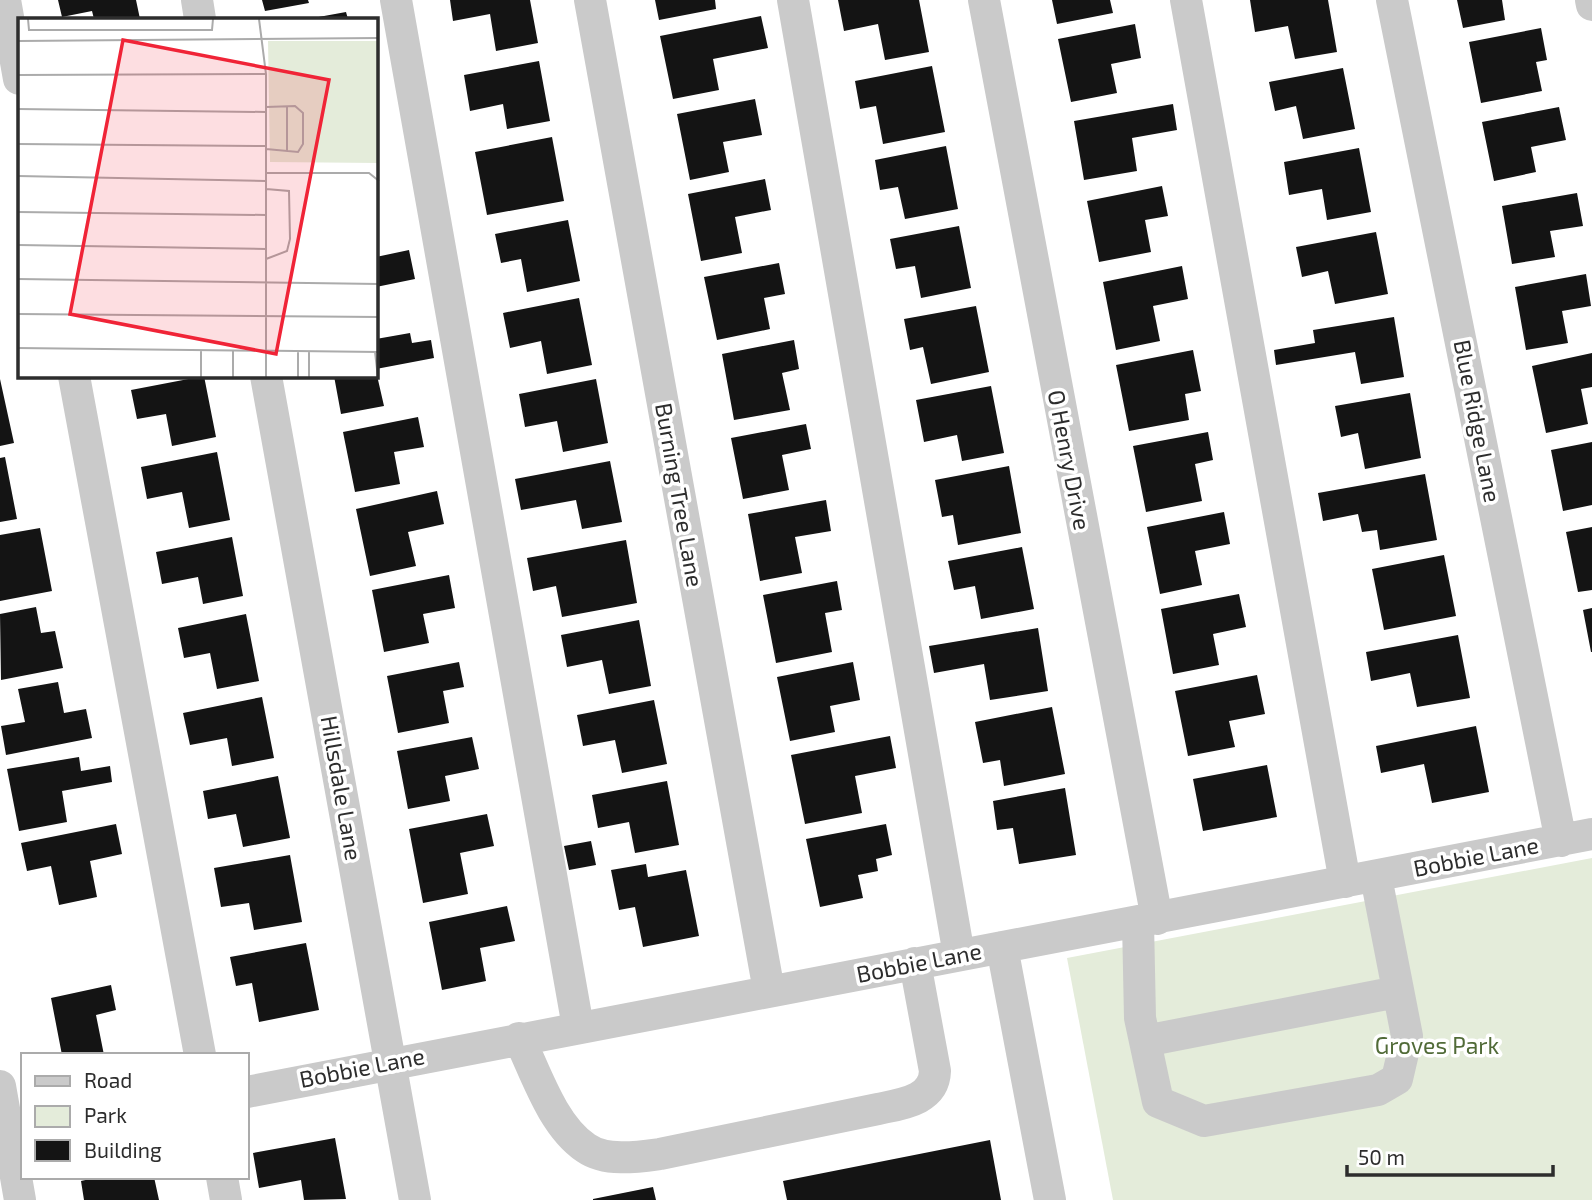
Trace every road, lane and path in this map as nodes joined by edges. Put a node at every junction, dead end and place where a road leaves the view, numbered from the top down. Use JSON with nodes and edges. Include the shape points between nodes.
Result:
{"nodes":[{"id":1,"x":5,"y":0,"type":"edge"},
{"id":2,"x":197,"y":0,"type":"edge"},
{"id":3,"x":396,"y":0,"type":"edge"},
{"id":4,"x":590,"y":0,"type":"edge"},
{"id":5,"x":793,"y":0,"type":"edge"},
{"id":6,"x":984,"y":0,"type":"edge"},
{"id":7,"x":1186,"y":0,"type":"edge"},
{"id":8,"x":1392,"y":0,"type":"edge"},
{"id":9,"x":200,"y":18,"type":"edge"},
{"id":10,"x":18,"y":73,"type":"edge"},
{"id":11,"x":74,"y":378,"type":"edge"},
{"id":12,"x":266,"y":378,"type":"edge"},
{"id":13,"x":1592,"y":834,"type":"edge"},
{"id":14,"x":1561,"y":841,"type":"junction"},
{"id":15,"x":1376,"y":877,"type":"junction"},
{"id":16,"x":1345,"y":883,"type":"junction"},
{"id":17,"x":1148,"y":920,"type":"junction"},
{"id":18,"x":1002,"y":947,"type":"junction"},
{"id":19,"x":959,"y":955,"type":"junction"},
{"id":20,"x":915,"y":963,"type":"junction"},
{"id":21,"x":769,"y":990,"type":"junction"},
{"id":22,"x":1397,"y":992,"type":"junction"},
{"id":23,"x":578,"y":1027,"type":"junction"},
{"id":24,"x":519,"y":1038,"type":"junction"},
{"id":25,"x":1145,"y":1041,"type":"junction"},
{"id":26,"x":200,"y":1053,"type":"edge"},
{"id":27,"x":391,"y":1062,"type":"junction"},
{"id":28,"x":0,"y":1086,"type":"edge"},
{"id":29,"x":248,"y":1092,"type":"edge"},
{"id":30,"x":11,"y":1139,"type":"edge"},
{"id":31,"x":222,"y":1179,"type":"edge"},
{"id":32,"x":20,"y":1200,"type":"edge"},
{"id":33,"x":226,"y":1200,"type":"edge"},
{"id":34,"x":415,"y":1200,"type":"edge"},
{"id":35,"x":1051,"y":1200,"type":"edge"}],
"edges":[{"from":1,"to":10,"type":"street"},
{"from":2,"to":9,"type":"street"},
{"from":3,"to":23,"type":"street"},
{"from":4,"to":21,"type":"street","name":"Burning Tree Lane"},
{"from":5,"to":19,"type":"street"},
{"from":6,"to":17,"type":"street","name":"O Henry Drive"},
{"from":7,"to":16,"type":"street"},
{"from":8,"to":14,"type":"street","name":"Blue Ridge Lane"},
{"from":11,"to":26,"type":"street"},
{"from":12,"to":27,"type":"street","name":"Hillsdale Lane"},
{"from":13,"to":14,"type":"street","name":"Bobbie Lane"},
{"from":14,"to":15,"type":"street","name":"Bobbie Lane"},
{"from":15,"to":16,"type":"street","name":"Bobbie Lane"},
{"from":15,"to":22,"type":"street"},
{"from":16,"to":17,"type":"street","name":"Bobbie Lane"},
{"from":17,"to":18,"type":"street","name":"Bobbie Lane"},
{"from":17,"to":25,"type":"street","name":"O Henry Drive","via":[[1140,1018]]},
{"from":18,"to":19,"type":"street","name":"Bobbie Lane"},
{"from":18,"to":35,"type":"street"},
{"from":19,"to":20,"type":"street","name":"Bobbie Lane"},
{"from":20,"to":21,"type":"street","name":"Bobbie Lane"},
{"from":20,"to":24,"type":"street","via":[[935,1071],[925,1094],[878,1109],[660,1154],[632,1158],[587,1149],[563,1124]]},
{"from":21,"to":23,"type":"street","name":"Bobbie Lane"},
{"from":22,"to":25,"type":"street"},
{"from":22,"to":25,"type":"street","name":"O Henry Drive","via":[[1407,1036],[1398,1079],[1378,1090],[1204,1121],[1158,1102]]},
{"from":23,"to":24,"type":"street","name":"Bobbie Lane"},
{"from":24,"to":27,"type":"street","name":"Bobbie Lane"},
{"from":27,"to":29,"type":"street","name":"Bobbie Lane"},
{"from":27,"to":34,"type":"street","name":"Hillsdale Lane"},
{"from":28,"to":30,"type":"street"},
{"from":30,"to":32,"type":"street"},
{"from":31,"to":33,"type":"street"}]}
